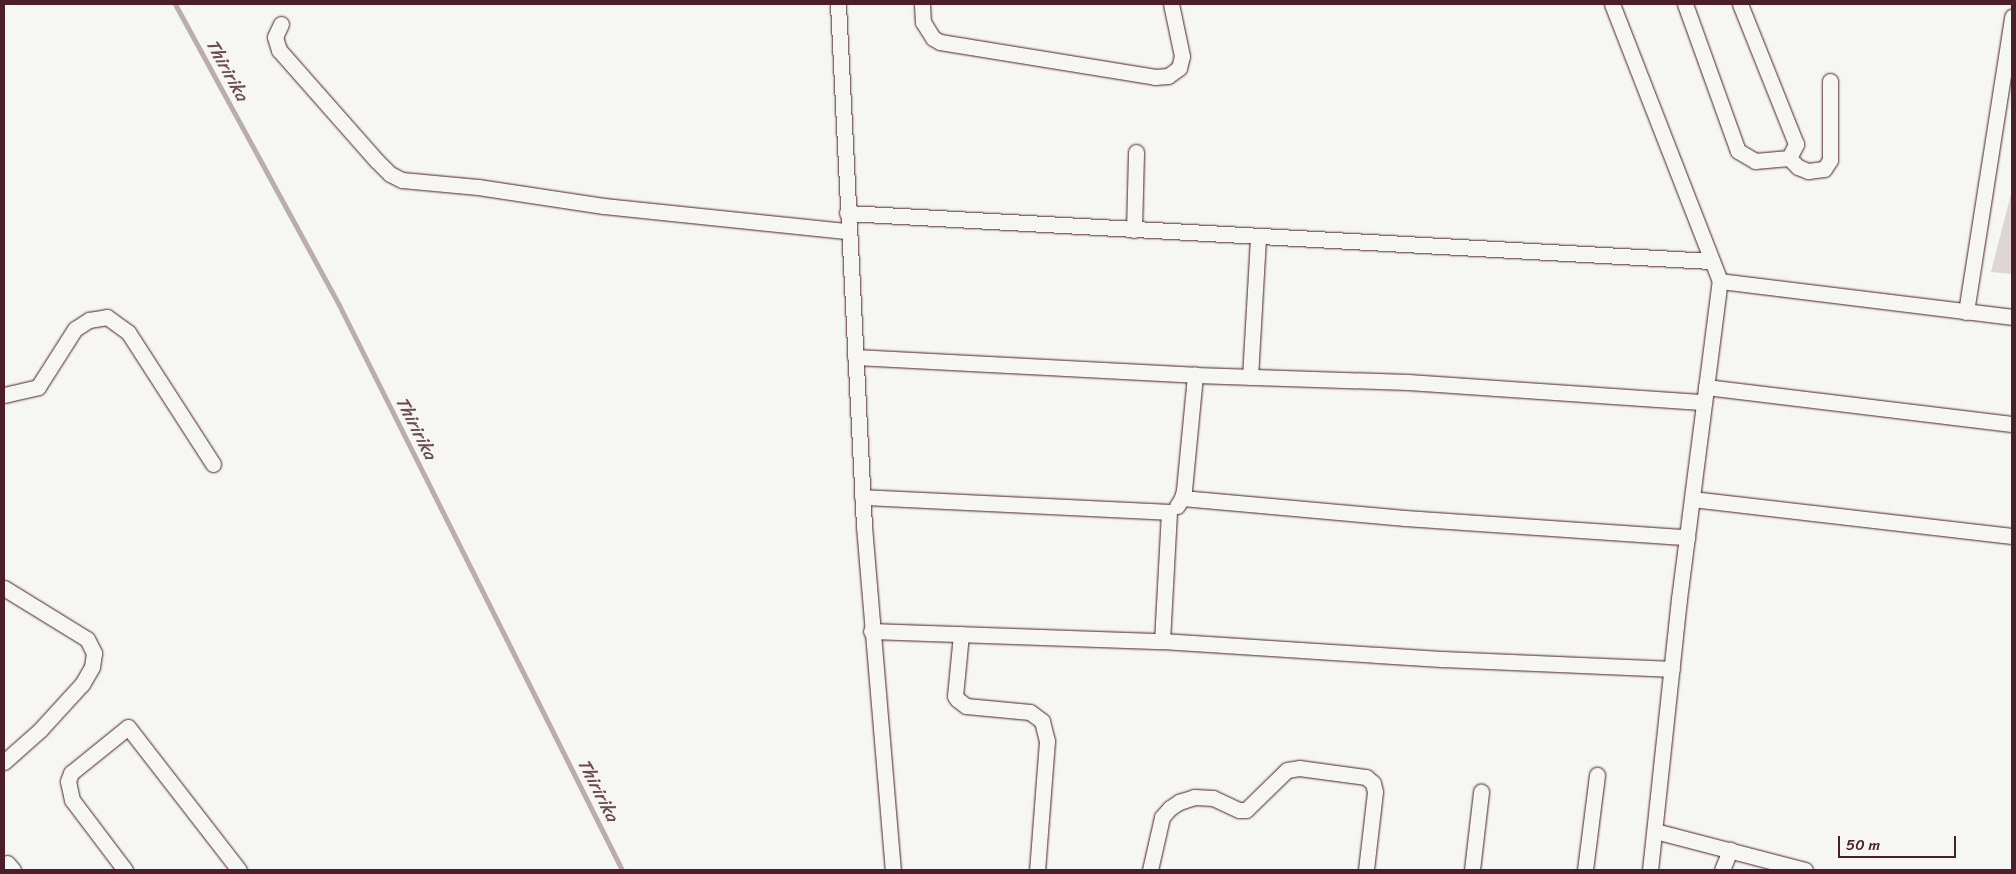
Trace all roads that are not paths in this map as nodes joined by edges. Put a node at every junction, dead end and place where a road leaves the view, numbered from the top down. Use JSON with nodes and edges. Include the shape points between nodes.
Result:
{"nodes":[{"id":1,"x":838,"y":4,"type":"edge"},
{"id":2,"x":922,"y":4,"type":"edge"},
{"id":3,"x":1171,"y":4,"type":"edge"},
{"id":4,"x":1612,"y":4,"type":"edge"},
{"id":5,"x":1685,"y":4,"type":"edge"},
{"id":6,"x":1740,"y":4,"type":"edge"},
{"id":7,"x":2012,"y":17,"type":"edge"},
{"id":8,"x":281,"y":24,"type":"dead end"},
{"id":9,"x":1830,"y":81,"type":"dead end"},
{"id":10,"x":1136,"y":152,"type":"dead end"},
{"id":11,"x":1789,"y":158,"type":"junction"},
{"id":12,"x":847,"y":213,"type":"junction"},
{"id":13,"x":1134,"y":230,"type":"junction"},
{"id":14,"x":848,"y":231,"type":"junction"},
{"id":15,"x":1258,"y":237,"type":"junction"},
{"id":16,"x":1712,"y":261,"type":"junction"},
{"id":17,"x":1720,"y":282,"type":"junction"},
{"id":18,"x":1966,"y":312,"type":"junction"},
{"id":19,"x":2012,"y":317,"type":"edge"},
{"id":20,"x":855,"y":356,"type":"junction"},
{"id":21,"x":1195,"y":375,"type":"junction"},
{"id":22,"x":1250,"y":376,"type":"junction"},
{"id":23,"x":4,"y":394,"type":"edge"},
{"id":24,"x":1705,"y":394,"type":"junction"},
{"id":25,"x":2012,"y":424,"type":"edge"},
{"id":26,"x":213,"y":464,"type":"dead end"},
{"id":27,"x":862,"y":497,"type":"junction"},
{"id":28,"x":1182,"y":498,"type":"junction"},
{"id":29,"x":1692,"y":499,"type":"junction"},
{"id":30,"x":1169,"y":512,"type":"junction"},
{"id":31,"x":2012,"y":536,"type":"edge"},
{"id":32,"x":1687,"y":537,"type":"junction"},
{"id":33,"x":4,"y":588,"type":"edge"},
{"id":34,"x":871,"y":631,"type":"junction"},
{"id":35,"x":961,"y":634,"type":"junction"},
{"id":36,"x":1162,"y":641,"type":"junction"},
{"id":37,"x":1672,"y":669,"type":"junction"},
{"id":38,"x":4,"y":762,"type":"edge"},
{"id":39,"x":1597,"y":775,"type":"dead end"},
{"id":40,"x":1482,"y":792,"type":"dead end"},
{"id":41,"x":1654,"y":831,"type":"junction"},
{"id":42,"x":1730,"y":850,"type":"junction"},
{"id":43,"x":125,"y":870,"type":"edge"},
{"id":44,"x":239,"y":870,"type":"edge"},
{"id":45,"x":893,"y":870,"type":"edge"},
{"id":46,"x":1037,"y":870,"type":"edge"},
{"id":47,"x":1150,"y":870,"type":"edge"},
{"id":48,"x":1366,"y":870,"type":"edge"},
{"id":49,"x":1472,"y":870,"type":"edge"},
{"id":50,"x":1585,"y":870,"type":"edge"},
{"id":51,"x":1650,"y":870,"type":"edge"},
{"id":52,"x":1722,"y":870,"type":"edge"},
{"id":53,"x":1805,"y":870,"type":"edge"}],
"edges":[{"from":1,"to":12,"type":"street"},
{"from":2,"to":3,"type":"street","via":[[923,22],[933,38],[940,42],[1155,77],[1168,76],[1178,68],[1182,56]]},
{"from":4,"to":16,"type":"street"},
{"from":5,"to":11,"type":"street","via":[[1738,151],[1755,161]]},
{"from":6,"to":11,"type":"street","via":[[1796,144]]},
{"from":7,"to":18,"type":"street"},
{"from":8,"to":14,"type":"street","via":[[275,37],[279,50],[377,161],[402,180],[478,187],[623,208]]},
{"from":9,"to":11,"type":"street","via":[[1830,160],[1824,169],[1808,171]]},
{"from":10,"to":13,"type":"street"},
{"from":12,"to":13,"type":"street"},
{"from":12,"to":14,"type":"street"},
{"from":13,"to":15,"type":"street"},
{"from":14,"to":20,"type":"street"},
{"from":15,"to":16,"type":"street"},
{"from":15,"to":22,"type":"street"},
{"from":16,"to":17,"type":"street"},
{"from":17,"to":18,"type":"street"},
{"from":17,"to":24,"type":"street"},
{"from":18,"to":19,"type":"street"},
{"from":20,"to":21,"type":"street"},
{"from":20,"to":27,"type":"street"},
{"from":21,"to":22,"type":"street"},
{"from":21,"to":28,"type":"street"},
{"from":22,"to":24,"type":"street"},
{"from":23,"to":26,"type":"street","via":[[38,387],[75,329],[89,320],[106,317],[128,332]]},
{"from":24,"to":25,"type":"street"},
{"from":24,"to":29,"type":"street"},
{"from":27,"to":30,"type":"street"},
{"from":27,"to":34,"type":"street"},
{"from":28,"to":30,"type":"street"},
{"from":28,"to":32,"type":"street","via":[[1406,518]]},
{"from":29,"to":31,"type":"street"},
{"from":29,"to":32,"type":"street"},
{"from":30,"to":36,"type":"street"},
{"from":32,"to":37,"type":"street"},
{"from":33,"to":38,"type":"street","via":[[87,638],[94,653],[92,667],[82,684],[40,730]]},
{"from":34,"to":35,"type":"street"},
{"from":34,"to":45,"type":"street"},
{"from":35,"to":36,"type":"street"},
{"from":35,"to":46,"type":"street","via":[[954,696],[966,706],[1030,712],[1042,721],[1047,741]]},
{"from":36,"to":37,"type":"street","via":[[1444,659]]},
{"from":37,"to":41,"type":"street"},
{"from":39,"to":50,"type":"street"},
{"from":40,"to":49,"type":"street"},
{"from":41,"to":42,"type":"street"},
{"from":41,"to":51,"type":"street"},
{"from":42,"to":52,"type":"street"},
{"from":42,"to":53,"type":"street"},
{"from":43,"to":44,"type":"street","via":[[72,800],[68,781],[71,774],[128,726]]},
{"from":47,"to":48,"type":"street","via":[[1162,817],[1170,808],[1194,797],[1213,798],[1246,810],[1287,770],[1299,768],[1366,777],[1373,783],[1375,792]]}]}
